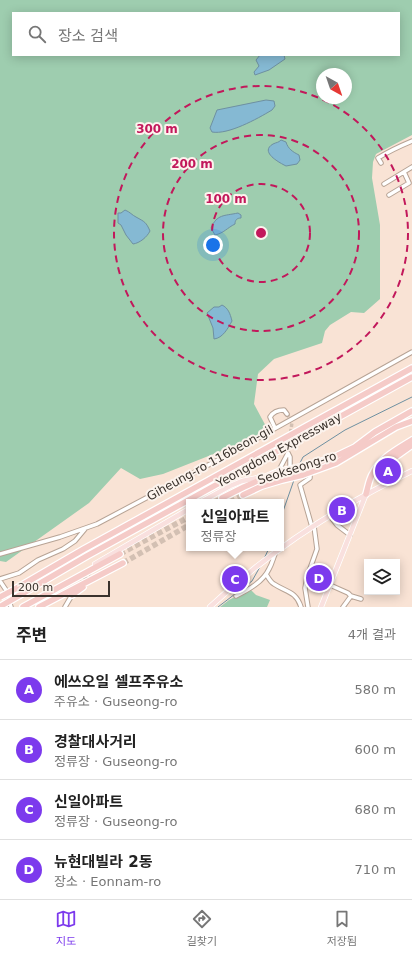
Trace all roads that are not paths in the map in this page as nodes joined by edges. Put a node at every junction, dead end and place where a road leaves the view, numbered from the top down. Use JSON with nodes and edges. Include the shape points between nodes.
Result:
{"nodes":[{"id":1,"x":412,"y":141,"type":"edge"},
{"id":2,"x":381,"y":163,"type":"dead end"},
{"id":3,"x":412,"y":167,"type":"edge"},
{"id":4,"x":404,"y":172,"type":"junction"},
{"id":5,"x":384,"y":184,"type":"dead end"},
{"id":6,"x":389,"y":195,"type":"dead end"},
{"id":7,"x":412,"y":352,"type":"edge"},
{"id":8,"x":412,"y":368,"type":"edge"},
{"id":9,"x":412,"y":377,"type":"edge"},
{"id":10,"x":412,"y":411,"type":"edge"},
{"id":11,"x":286,"y":414,"type":"dead end"},
{"id":12,"x":412,"y":421,"type":"edge"},
{"id":13,"x":275,"y":428,"type":"junction"},
{"id":14,"x":412,"y":440,"type":"edge"},
{"id":15,"x":412,"y":445,"type":"edge"},
{"id":16,"x":292,"y":468,"type":"dead end"},
{"id":17,"x":412,"y":471,"type":"edge"},
{"id":18,"x":280,"y":472,"type":"junction"},
{"id":19,"x":310,"y":473,"type":"junction"},
{"id":20,"x":267,"y":476,"type":"junction"},
{"id":21,"x":366,"y":494,"type":"junction"},
{"id":22,"x":243,"y":495,"type":"tunnel mouth"},
{"id":23,"x":222,"y":498,"type":"dead end"},
{"id":24,"x":190,"y":499,"type":"edge"},
{"id":25,"x":206,"y":499,"type":"edge"},
{"id":26,"x":186,"y":501,"type":"edge"},
{"id":27,"x":186,"y":511,"type":"edge"},
{"id":28,"x":330,"y":516,"type":"junction"},
{"id":29,"x":313,"y":527,"type":"junction"},
{"id":30,"x":86,"y":528,"type":"junction"},
{"id":31,"x":72,"y":533,"type":"junction"},
{"id":32,"x":350,"y":535,"type":"junction"},
{"id":33,"x":75,"y":542,"type":"junction"},
{"id":34,"x":284,"y":548,"type":"edge"},
{"id":35,"x":279,"y":551,"type":"edge"},
{"id":36,"x":0,"y":554,"type":"edge"},
{"id":37,"x":120,"y":554,"type":"tunnel mouth"},
{"id":38,"x":275,"y":554,"type":"junction"},
{"id":39,"x":95,"y":564,"type":"dead end"},
{"id":40,"x":266,"y":574,"type":"junction"},
{"id":41,"x":0,"y":580,"type":"edge"},
{"id":42,"x":330,"y":585,"type":"junction"},
{"id":43,"x":72,"y":595,"type":"joint"},
{"id":44,"x":236,"y":596,"type":"dead end"},
{"id":45,"x":351,"y":596,"type":"junction"},
{"id":46,"x":0,"y":597,"type":"edge"},
{"id":47,"x":361,"y":599,"type":"dead end"},
{"id":48,"x":0,"y":606,"type":"edge"},
{"id":49,"x":12,"y":607,"type":"edge"},
{"id":50,"x":23,"y":607,"type":"edge"},
{"id":51,"x":39,"y":607,"type":"edge"},
{"id":52,"x":65,"y":607,"type":"edge"},
{"id":53,"x":210,"y":607,"type":"edge"},
{"id":54,"x":300,"y":607,"type":"edge"},
{"id":55,"x":308,"y":607,"type":"edge"},
{"id":56,"x":321,"y":607,"type":"edge"},
{"id":57,"x":343,"y":607,"type":"edge"}],
"edges":[{"from":1,"to":2,"type":"street","via":[[378,158]]},
{"from":3,"to":4,"type":"street"},
{"from":4,"to":5,"type":"street"},
{"from":4,"to":6,"type":"street","via":[[409,183]]},
{"from":7,"to":13,"type":"street","name":"Giheung-ro 116beon-gil"},
{"from":8,"to":46,"type":"highway","name":"Yeongdong Expressway","bridge":true},
{"from":9,"to":24,"type":"highway","name":"Yeongdong Expressway","bridge":true},
{"from":10,"to":18,"type":"highway","name":"Seokseong-ro","via":[[375,432],[355,447],[332,458]]},
{"from":11,"to":13,"type":"street","via":[[284,410],[272,414],[270,417]]},
{"from":12,"to":19,"type":"highway","name":"Seokseong-ro","via":[[396,427],[336,463]]},
{"from":13,"to":30,"type":"street","name":"Giheung-ro 116beon-gil","via":[[121,512]]},
{"from":14,"to":21,"type":"highway","via":[[376,467],[370,477]]},
{"from":15,"to":21,"type":"highway","via":[[384,464],[376,473]]},
{"from":16,"to":18,"type":"street","via":[[288,454]]},
{"from":17,"to":21,"type":"main road"},
{"from":18,"to":20,"type":"highway","name":"Seokseong-ro"},
{"from":19,"to":22,"type":"highway","name":"Seokseong-ro","via":[[262,486]]},
{"from":19,"to":29,"type":"street","via":[[310,478],[300,485]]},
{"from":20,"to":23,"type":"highway","name":"Seokseong-ro"},
{"from":20,"to":25,"type":"main road","via":[[242,481]]},
{"from":21,"to":28,"type":"main road"},
{"from":21,"to":32,"type":"main road"},
{"from":26,"to":48,"type":"highway","name":"Yeongdong Expressway","bridge":true},
{"from":27,"to":39,"type":"main road"},
{"from":28,"to":29,"type":"main road"},
{"from":28,"to":32,"type":"street"},
{"from":29,"to":34,"type":"main road"},
{"from":29,"to":55,"type":"street","via":[[317,549],[305,588]]},
{"from":30,"to":31,"type":"street","name":"Giheung-ro 116beon-gil"},
{"from":30,"to":33,"type":"street"},
{"from":31,"to":33,"type":"street","via":[[78,536]]},
{"from":31,"to":36,"type":"street","name":"Giheung-ro 116beon-gil"},
{"from":32,"to":42,"type":"main road"},
{"from":33,"to":41,"type":"street","via":[[38,560],[18,574]]},
{"from":35,"to":38,"type":"main road"},
{"from":37,"to":50,"type":"highway"},
{"from":38,"to":40,"type":"street"},
{"from":38,"to":53,"type":"main road"},
{"from":40,"to":44,"type":"street","via":[[250,589]]},
{"from":40,"to":54,"type":"street","via":[[272,583],[293,594]]},
{"from":41,"to":49,"type":"street"},
{"from":42,"to":45,"type":"street"},
{"from":42,"to":56,"type":"main road"},
{"from":43,"to":51,"type":"highway","via":[[123,564]]},
{"from":43,"to":52,"type":"street"},
{"from":45,"to":47,"type":"street"},
{"from":45,"to":57,"type":"street"}]}
